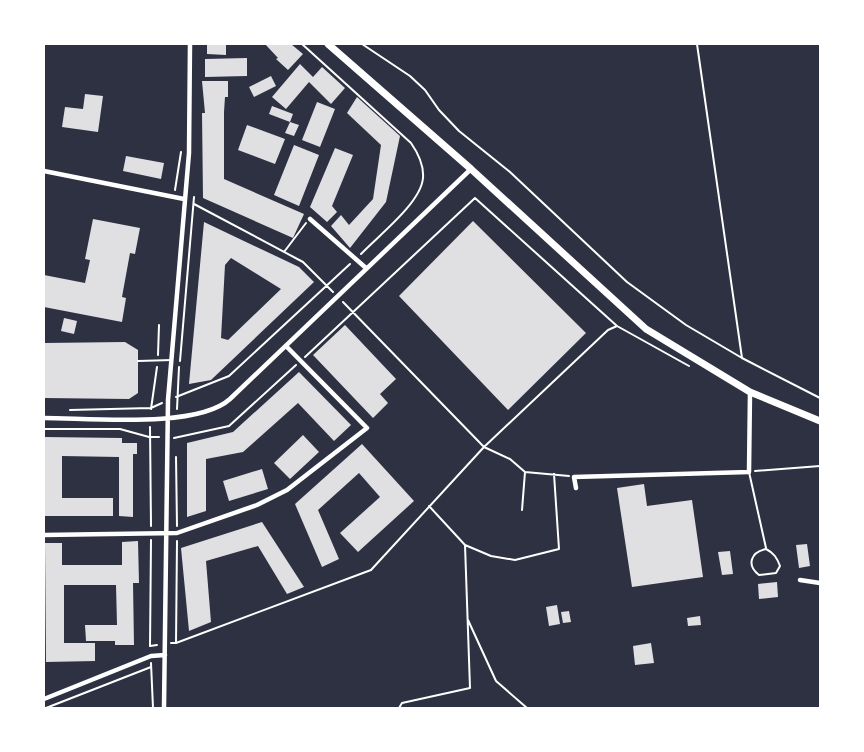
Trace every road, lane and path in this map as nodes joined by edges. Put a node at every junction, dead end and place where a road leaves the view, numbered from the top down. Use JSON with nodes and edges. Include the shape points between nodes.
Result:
{"nodes":[{"id":1,"x":190,"y":44,"type":"edge"},
{"id":2,"x":302,"y":44,"type":"edge"},
{"id":3,"x":328,"y":44,"type":"edge"},
{"id":4,"x":362,"y":44,"type":"edge"},
{"id":5,"x":697,"y":44,"type":"edge"},
{"id":6,"x":181,"y":150,"type":"dead end"},
{"id":7,"x":471,"y":169,"type":"junction"},
{"id":8,"x":44,"y":171,"type":"edge"},
{"id":9,"x":174,"y":196,"type":"junction"},
{"id":10,"x":184,"y":199,"type":"junction"},
{"id":11,"x":310,"y":219,"type":"joint"},
{"id":12,"x":284,"y":252,"type":"junction"},
{"id":13,"x":355,"y":259,"type":"junction"},
{"id":14,"x":366,"y":268,"type":"junction"},
{"id":15,"x":327,"y":287,"type":"junction"},
{"id":16,"x":337,"y":296,"type":"junction"},
{"id":17,"x":352,"y":313,"type":"junction"},
{"id":18,"x":616,"y":326,"type":"dead end"},
{"id":19,"x":608,"y":330,"type":"dead end"},
{"id":20,"x":286,"y":346,"type":"junction"},
{"id":21,"x":742,"y":358,"type":"junction"},
{"id":22,"x":171,"y":360,"type":"junction"},
{"id":23,"x":138,"y":361,"type":"dead end"},
{"id":24,"x":301,"y":361,"type":"junction"},
{"id":25,"x":750,"y":392,"type":"junction"},
{"id":26,"x":820,"y":398,"type":"edge"},
{"id":27,"x":168,"y":400,"type":"junction"},
{"id":28,"x":151,"y":408,"type":"junction"},
{"id":29,"x":67,"y":410,"type":"dead end"},
{"id":30,"x":44,"y":418,"type":"edge"},
{"id":31,"x":150,"y":419,"type":"junction"},
{"id":32,"x":168,"y":419,"type":"junction"},
{"id":33,"x":820,"y":422,"type":"edge"},
{"id":34,"x":44,"y":429,"type":"edge"},
{"id":35,"x":149,"y":437,"type":"junction"},
{"id":36,"x":167,"y":437,"type":"junction"},
{"id":37,"x":484,"y":447,"type":"junction"},
{"id":38,"x":820,"y":466,"type":"edge"},
{"id":39,"x":525,"y":472,"type":"junction"},
{"id":40,"x":749,"y":472,"type":"junction"},
{"id":41,"x":554,"y":474,"type":"junction"},
{"id":42,"x":574,"y":477,"type":"junction"},
{"id":43,"x":576,"y":488,"type":"dead end"},
{"id":44,"x":429,"y":506,"type":"junction"},
{"id":45,"x":522,"y":510,"type":"dead end"},
{"id":46,"x":152,"y":533,"type":"junction"},
{"id":47,"x":166,"y":533,"type":"junction"},
{"id":48,"x":44,"y":535,"type":"edge"},
{"id":49,"x":465,"y":545,"type":"junction"},
{"id":50,"x":766,"y":549,"type":"junction"},
{"id":51,"x":800,"y":580,"type":"dead end"},
{"id":52,"x":820,"y":583,"type":"edge"},
{"id":53,"x":467,"y":619,"type":"junction"},
{"id":54,"x":176,"y":643,"type":"dead end"},
{"id":55,"x":165,"y":654,"type":"junction"},
{"id":56,"x":151,"y":656,"type":"junction"},
{"id":57,"x":151,"y":667,"type":"junction"},
{"id":58,"x":44,"y":699,"type":"edge"},
{"id":59,"x":46,"y":708,"type":"edge"},
{"id":60,"x":153,"y":708,"type":"edge"},
{"id":61,"x":164,"y":708,"type":"edge"},
{"id":62,"x":399,"y":708,"type":"edge"},
{"id":63,"x":527,"y":708,"type":"edge"}],
"edges":[{"from":1,"to":10,"type":"street","via":[[189,153]]},
{"from":2,"to":13,"type":"path","via":[[411,143],[422,165],[423,180],[417,195]]},
{"from":3,"to":7,"type":"main road"},
{"from":4,"to":21,"type":"path","via":[[410,76],[459,131],[510,172],[627,282],[686,325]]},
{"from":5,"to":21,"type":"path"},
{"from":6,"to":9,"type":"path"},
{"from":7,"to":14,"type":"street"},
{"from":7,"to":25,"type":"main road","via":[[646,329]]},
{"from":8,"to":9,"type":"street"},
{"from":9,"to":10,"type":"street"},
{"from":10,"to":12,"type":"path"},
{"from":10,"to":22,"type":"street"},
{"from":11,"to":12,"type":"path"},
{"from":11,"to":13,"type":"street"},
{"from":12,"to":15,"type":"path","via":[[303,262]]},
{"from":13,"to":14,"type":"street"},
{"from":13,"to":15,"type":"path"},
{"from":14,"to":16,"type":"street"},
{"from":15,"to":16,"type":"path"},
{"from":15,"to":27,"type":"path","via":[[229,376]]},
{"from":16,"to":17,"type":"path"},
{"from":16,"to":20,"type":"street"},
{"from":17,"to":18,"type":"path","via":[[475,198]]},
{"from":17,"to":24,"type":"path"},
{"from":17,"to":37,"type":"path"},
{"from":19,"to":37,"type":"path"},
{"from":20,"to":24,"type":"street"},
{"from":20,"to":32,"type":"street","via":[[225,404],[203,414]]},
{"from":21,"to":26,"type":"path"},
{"from":22,"to":23,"type":"lane"},
{"from":22,"to":27,"type":"street"},
{"from":24,"to":36,"type":"path","via":[[229,426]]},
{"from":24,"to":47,"type":"street","via":[[367,428],[287,490],[177,533]]},
{"from":25,"to":33,"type":"main road"},
{"from":25,"to":40,"type":"street"},
{"from":27,"to":28,"type":"path"},
{"from":27,"to":32,"type":"street"},
{"from":28,"to":29,"type":"path"},
{"from":28,"to":31,"type":"path"},
{"from":30,"to":31,"type":"street"},
{"from":31,"to":32,"type":"street"},
{"from":31,"to":35,"type":"path"},
{"from":32,"to":36,"type":"street"},
{"from":34,"to":35,"type":"path","via":[[120,429]]},
{"from":35,"to":36,"type":"path"},
{"from":35,"to":46,"type":"path"},
{"from":36,"to":47,"type":"street"},
{"from":37,"to":39,"type":"path","via":[[510,459]]},
{"from":37,"to":44,"type":"path"},
{"from":38,"to":40,"type":"path"},
{"from":39,"to":41,"type":"path"},
{"from":39,"to":45,"type":"path"},
{"from":40,"to":42,"type":"street"},
{"from":40,"to":50,"type":"lane"},
{"from":41,"to":42,"type":"path"},
{"from":41,"to":49,"type":"path","via":[[559,549],[515,560],[491,556]]},
{"from":42,"to":43,"type":"street"},
{"from":44,"to":49,"type":"path"},
{"from":44,"to":54,"type":"path","via":[[371,570]]},
{"from":46,"to":47,"type":"street"},
{"from":46,"to":48,"type":"street"},
{"from":46,"to":56,"type":"path"},
{"from":47,"to":55,"type":"street"},
{"from":49,"to":53,"type":"path"},
{"from":50,"to":50,"type":"lane","via":[[758,551],[751,563],[759,575],[776,573],[780,566]]},
{"from":51,"to":52,"type":"street"},
{"from":53,"to":62,"type":"path","via":[[470,688],[402,703]]},
{"from":53,"to":63,"type":"path","via":[[496,681]]},
{"from":55,"to":56,"type":"street"},
{"from":55,"to":61,"type":"street"},
{"from":56,"to":57,"type":"path"},
{"from":56,"to":58,"type":"street"},
{"from":57,"to":59,"type":"path"},
{"from":57,"to":60,"type":"path"}]}
